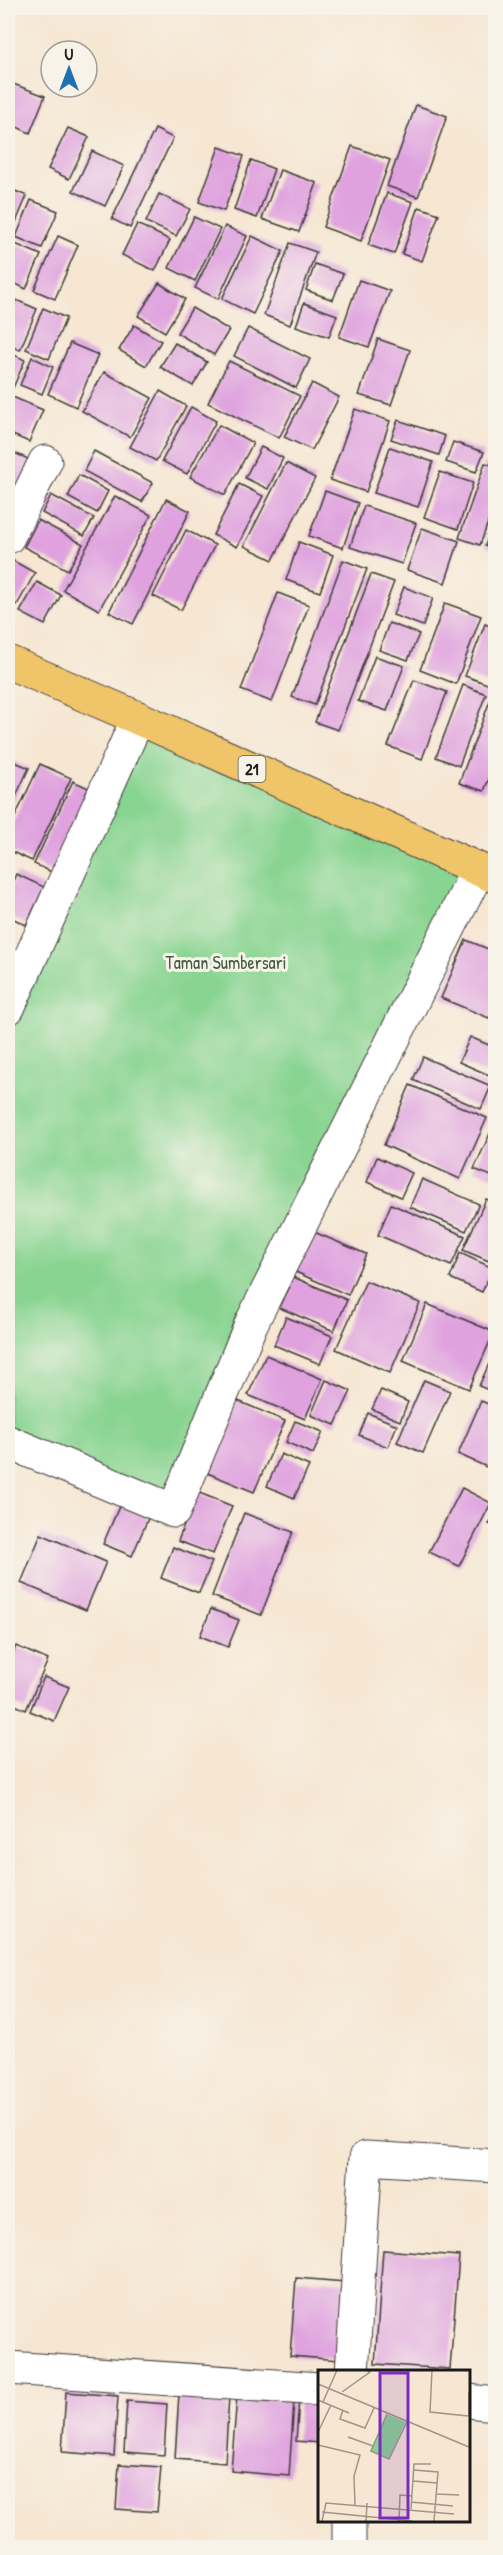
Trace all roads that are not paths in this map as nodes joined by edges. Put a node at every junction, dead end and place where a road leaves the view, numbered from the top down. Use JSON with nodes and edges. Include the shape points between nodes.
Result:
{"nodes":[{"id":1,"x":45,"y":462,"type":"dead end"},
{"id":2,"x":8,"y":537,"type":"edge"},
{"id":3,"x":8,"y":662,"type":"edge"},
{"id":4,"x":138,"y":718,"type":"junction"},
{"id":5,"x":487,"y":873,"type":"edge"},
{"id":6,"x":8,"y":1008,"type":"edge"},
{"id":7,"x":8,"y":1442,"type":"edge"},
{"id":8,"x":495,"y":2166,"type":"edge"},
{"id":9,"x":8,"y":2368,"type":"edge"},
{"id":10,"x":352,"y":2370,"type":"edge"},
{"id":11,"x":318,"y":2389,"type":"edge"},
{"id":12,"x":470,"y":2401,"type":"edge"},
{"id":13,"x":495,"y":2404,"type":"edge"},
{"id":14,"x":349,"y":2522,"type":"edge"},
{"id":15,"x":348,"y":2547,"type":"edge"}],
"edges":[{"from":1,"to":2,"type":"street"},
{"from":3,"to":4,"type":"highway","number":"21"},
{"from":4,"to":5,"type":"highway","number":"21"},
{"from":4,"to":6,"type":"street"},
{"from":5,"to":7,"type":"street","via":[[251,1324],[174,1511]]},
{"from":8,"to":10,"type":"street","via":[[366,2158]]},
{"from":9,"to":11,"type":"street"},
{"from":12,"to":13,"type":"street"},
{"from":14,"to":15,"type":"street"}]}
